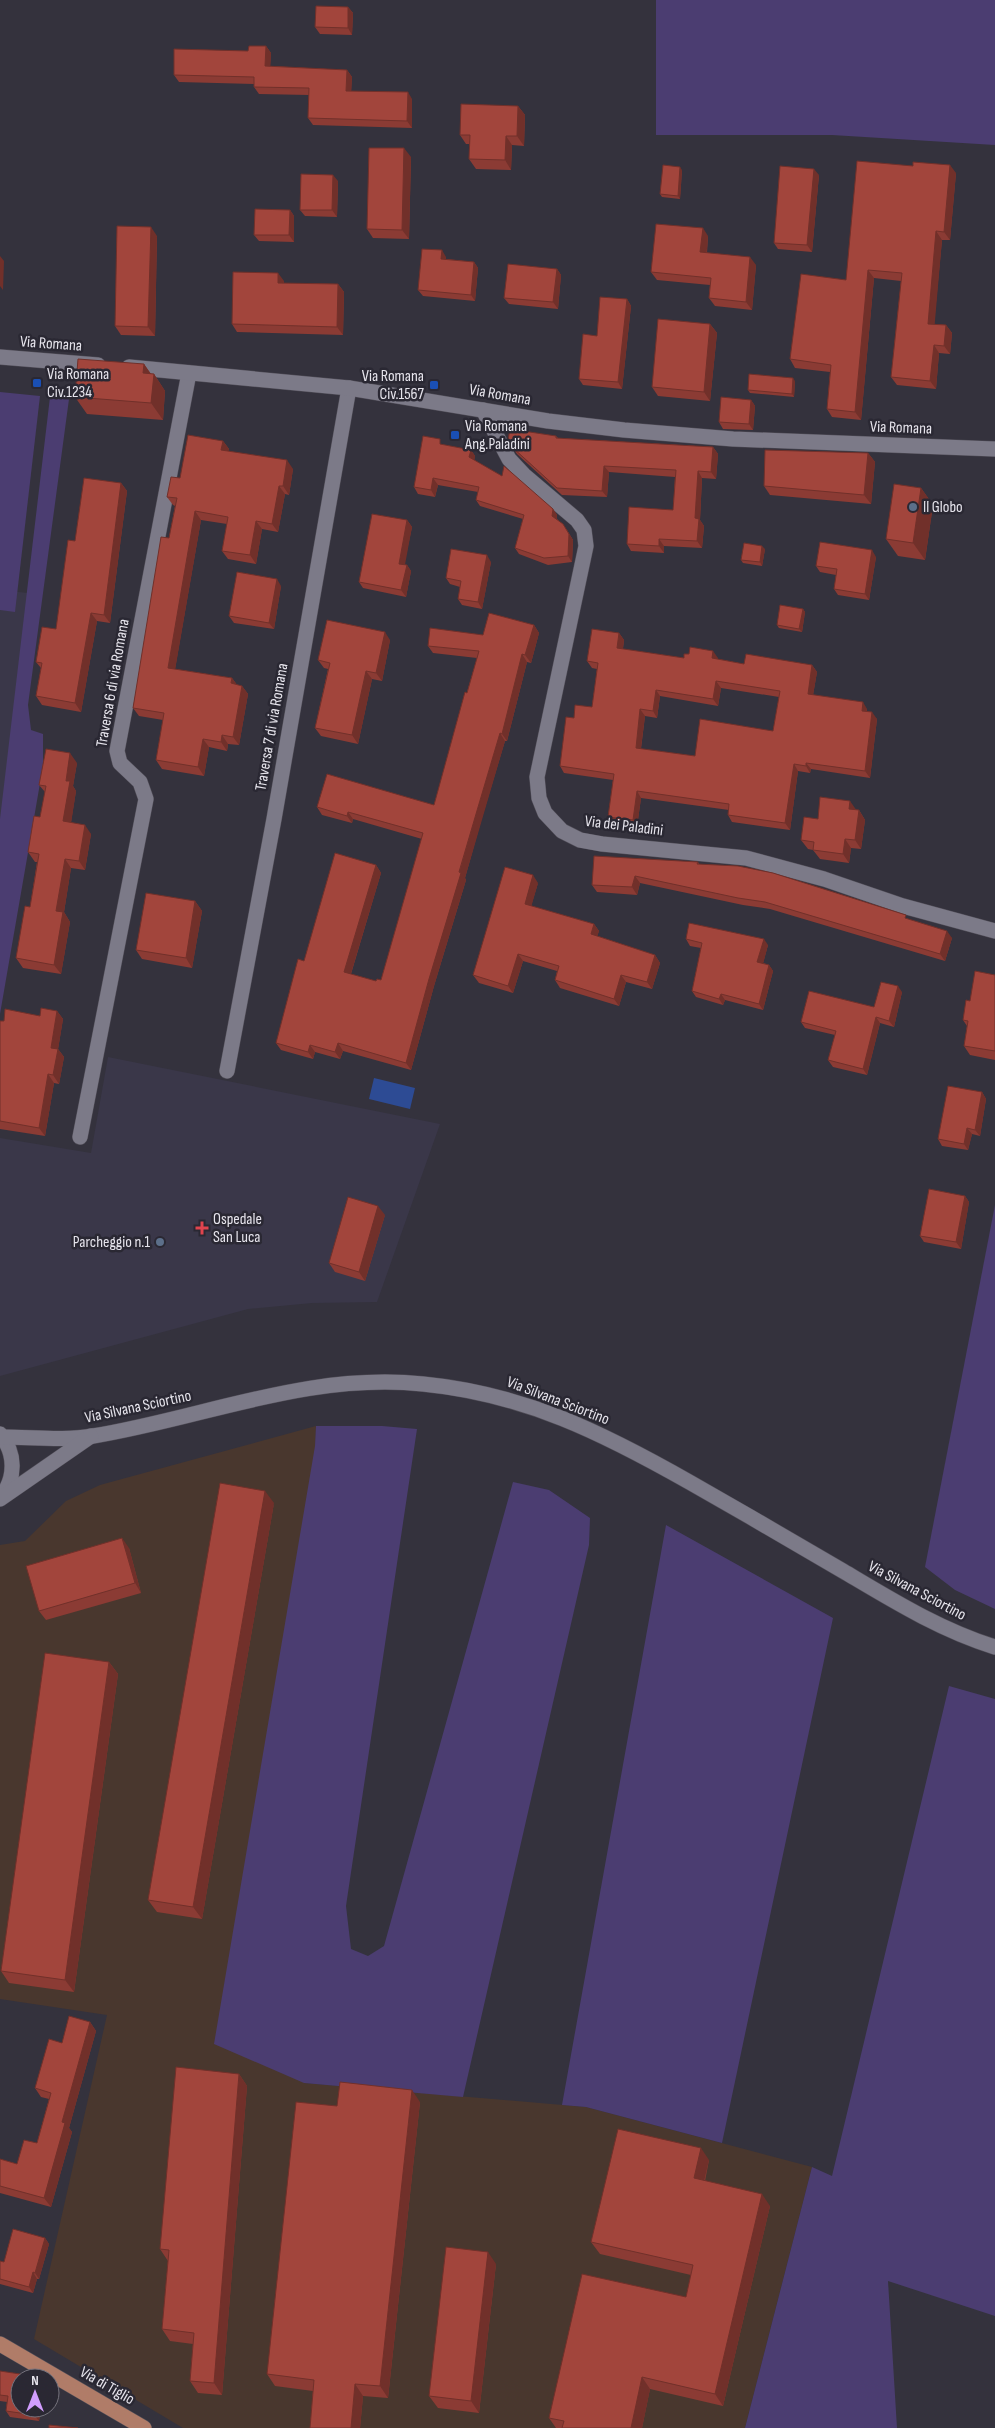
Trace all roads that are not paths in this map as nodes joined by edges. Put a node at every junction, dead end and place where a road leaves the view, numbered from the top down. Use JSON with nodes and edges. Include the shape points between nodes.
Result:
{"nodes":[{"id":1,"x":0,"y":357,"type":"edge"},
{"id":2,"x":189,"y":373,"type":"junction"},
{"id":3,"x":349,"y":388,"type":"junction"},
{"id":4,"x":483,"y":410,"type":"junction"},
{"id":5,"x":995,"y":449,"type":"edge"},
{"id":6,"x":995,"y":931,"type":"edge"},
{"id":7,"x":227,"y":1071,"type":"dead end"},
{"id":8,"x":80,"y":1137,"type":"dead end"},
{"id":9,"x":1,"y":1436,"type":"edge"},
{"id":10,"x":91,"y":1436,"type":"junction"},
{"id":11,"x":0,"y":1498,"type":"edge"},
{"id":12,"x":995,"y":1647,"type":"edge"},
{"id":13,"x":0,"y":2344,"type":"edge"},
{"id":14,"x":144,"y":2428,"type":"edge"}],
"edges":[{"from":1,"to":2,"type":"street","name":"Via Romana"},
{"from":2,"to":3,"type":"street","name":"Via Romana"},
{"from":2,"to":8,"type":"street","name":"Traversa 6 di via Romana","via":[[117,751],[120,763],[140,782],[146,799]]},
{"from":3,"to":4,"type":"street","name":"Via Romana"},
{"from":3,"to":7,"type":"street","name":"Traversa 7 di via Romana"},
{"from":4,"to":5,"type":"street","name":"Via Romana","via":[[639,432],[733,439]]},
{"from":4,"to":6,"type":"street","name":"Via dei Paladini","via":[[509,459],[577,520],[586,536],[538,777],[541,805],[556,826],[571,836],[591,842],[716,854],[774,864],[903,906]]},
{"from":9,"to":10,"type":"street","name":"Via Silvana Sciortino"},
{"from":9,"to":11,"type":"street","via":[[10,1452],[12,1470],[7,1489]]},
{"from":10,"to":11,"type":"street"},
{"from":10,"to":12,"type":"street","name":"Via Silvana Sciortino","via":[[270,1395],[330,1386],[422,1384],[502,1397],[603,1435],[910,1610],[968,1638]]},
{"from":13,"to":14,"type":"main road","name":"Via di Tiglio"}]}
